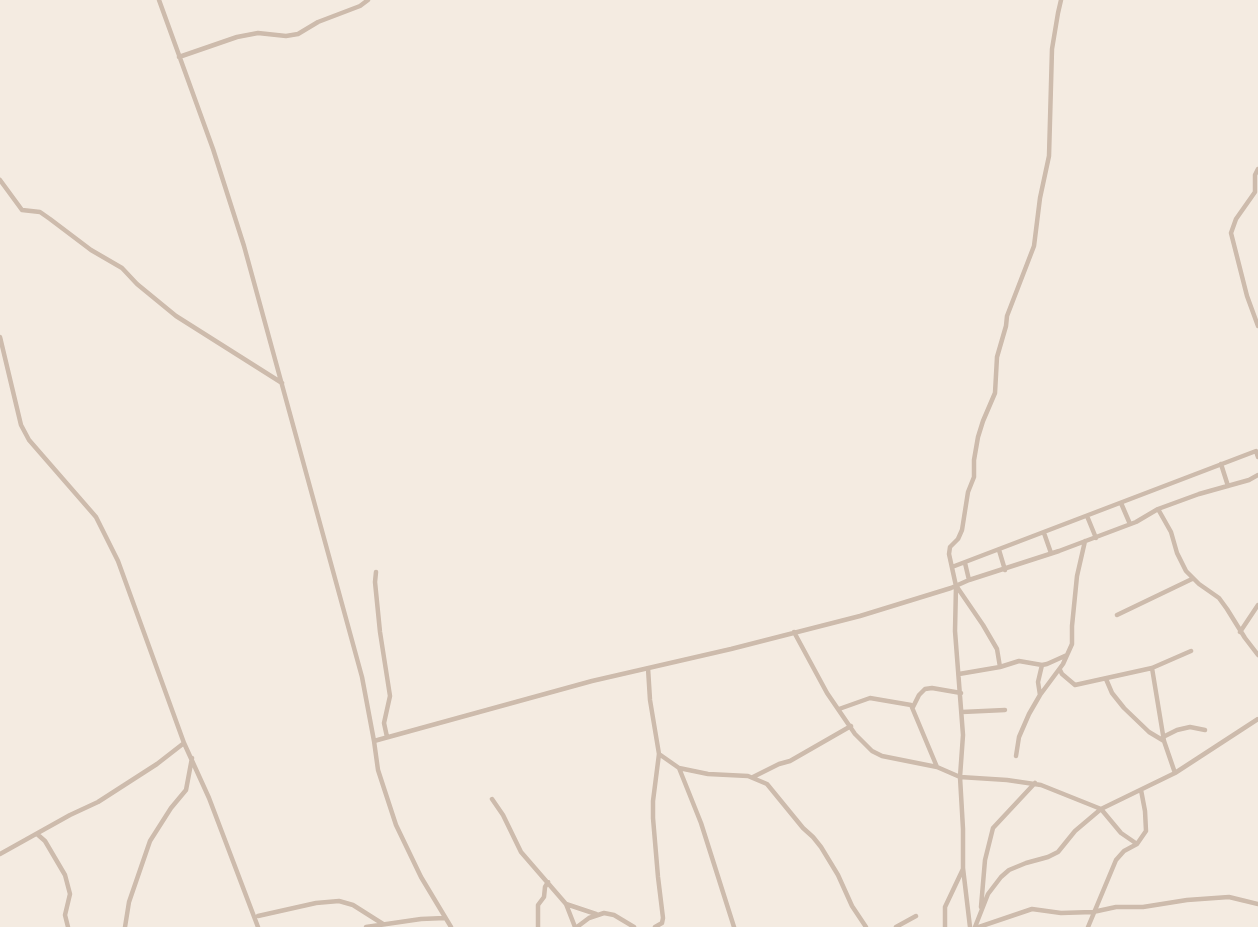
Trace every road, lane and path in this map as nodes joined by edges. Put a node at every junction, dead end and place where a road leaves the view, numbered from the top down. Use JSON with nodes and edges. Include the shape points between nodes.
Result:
{"nodes":[{"id":1,"x":159,"y":0,"type":"edge"},
{"id":2,"x":368,"y":0,"type":"edge"},
{"id":3,"x":1061,"y":0,"type":"edge"},
{"id":4,"x":179,"y":57,"type":"junction"},
{"id":5,"x":1258,"y":169,"type":"edge"},
{"id":6,"x":0,"y":180,"type":"edge"},
{"id":7,"x":1251,"y":200,"type":"junction"},
{"id":8,"x":1258,"y":200,"type":"edge"},
{"id":9,"x":1258,"y":326,"type":"edge"},
{"id":10,"x":0,"y":337,"type":"edge"},
{"id":11,"x":282,"y":384,"type":"junction"},
{"id":12,"x":1258,"y":457,"type":"edge"},
{"id":13,"x":1221,"y":464,"type":"junction"},
{"id":14,"x":1258,"y":475,"type":"edge"},
{"id":15,"x":1228,"y":486,"type":"junction"},
{"id":16,"x":1121,"y":503,"type":"junction"},
{"id":17,"x":1158,"y":509,"type":"junction"},
{"id":18,"x":1088,"y":516,"type":"junction"},
{"id":19,"x":1130,"y":524,"type":"junction"},
{"id":20,"x":1044,"y":533,"type":"junction"},
{"id":21,"x":1096,"y":538,"type":"junction"},
{"id":22,"x":1085,"y":542,"type":"junction"},
{"id":23,"x":999,"y":550,"type":"junction"},
{"id":24,"x":1051,"y":553,"type":"junction"},
{"id":25,"x":965,"y":563,"type":"junction"},
{"id":26,"x":952,"y":567,"type":"junction"},
{"id":27,"x":1005,"y":570,"type":"junction"},
{"id":28,"x":376,"y":572,"type":"dead end"},
{"id":29,"x":1192,"y":579,"type":"junction"},
{"id":30,"x":969,"y":580,"type":"junction"},
{"id":31,"x":956,"y":586,"type":"junction"},
{"id":32,"x":1258,"y":606,"type":"edge"},
{"id":33,"x":1117,"y":615,"type":"dead end"},
{"id":34,"x":794,"y":632,"type":"junction"},
{"id":35,"x":1240,"y":632,"type":"junction"},
{"id":36,"x":1191,"y":651,"type":"dead end"},
{"id":37,"x":1067,"y":655,"type":"junction"},
{"id":38,"x":1258,"y":655,"type":"edge"},
{"id":39,"x":1042,"y":664,"type":"junction"},
{"id":40,"x":1000,"y":667,"type":"junction"},
{"id":41,"x":648,"y":668,"type":"junction"},
{"id":42,"x":1152,"y":668,"type":"junction"},
{"id":43,"x":1060,"y":670,"type":"junction"},
{"id":44,"x":959,"y":674,"type":"junction"},
{"id":45,"x":1106,"y":679,"type":"junction"},
{"id":46,"x":961,"y":693,"type":"junction"},
{"id":47,"x":1040,"y":695,"type":"junction"},
{"id":48,"x":913,"y":707,"type":"junction"},
{"id":49,"x":839,"y":709,"type":"junction"},
{"id":50,"x":1005,"y":710,"type":"dead end"},
{"id":51,"x":962,"y":712,"type":"junction"},
{"id":52,"x":1258,"y":719,"type":"edge"},
{"id":53,"x":850,"y":726,"type":"junction"},
{"id":54,"x":1205,"y":730,"type":"dead end"},
{"id":55,"x":387,"y":737,"type":"junction"},
{"id":56,"x":1163,"y":739,"type":"junction"},
{"id":57,"x":374,"y":741,"type":"junction"},
{"id":58,"x":184,"y":743,"type":"junction"},
{"id":59,"x":660,"y":754,"type":"junction"},
{"id":60,"x":1016,"y":756,"type":"dead end"},
{"id":61,"x":192,"y":758,"type":"junction"},
{"id":62,"x":937,"y":767,"type":"junction"},
{"id":63,"x":679,"y":768,"type":"junction"},
{"id":64,"x":1175,"y":773,"type":"junction"},
{"id":65,"x":753,"y":777,"type":"junction"},
{"id":66,"x":960,"y":777,"type":"junction"},
{"id":67,"x":1035,"y":784,"type":"junction"},
{"id":68,"x":1141,"y":790,"type":"junction"},
{"id":69,"x":492,"y":799,"type":"dead end"},
{"id":70,"x":1101,"y":809,"type":"junction"},
{"id":71,"x":37,"y":834,"type":"junction"},
{"id":72,"x":1138,"y":844,"type":"junction"},
{"id":73,"x":0,"y":854,"type":"edge"},
{"id":74,"x":964,"y":868,"type":"junction"},
{"id":75,"x":548,"y":882,"type":"junction"},
{"id":76,"x":566,"y":904,"type":"junction"},
{"id":77,"x":1258,"y":904,"type":"edge"},
{"id":78,"x":981,"y":909,"type":"junction"},
{"id":79,"x":1093,"y":912,"type":"junction"},
{"id":80,"x":598,"y":914,"type":"junction"},
{"id":81,"x":258,"y":916,"type":"dead end"},
{"id":82,"x":916,"y":916,"type":"dead end"},
{"id":83,"x":445,"y":918,"type":"junction"},
{"id":84,"x":383,"y":924,"type":"junction"},
{"id":85,"x":68,"y":927,"type":"edge"},
{"id":86,"x":125,"y":927,"type":"edge"},
{"id":87,"x":258,"y":927,"type":"edge"},
{"id":88,"x":366,"y":927,"type":"edge"},
{"id":89,"x":451,"y":927,"type":"edge"},
{"id":90,"x":538,"y":927,"type":"edge"},
{"id":91,"x":576,"y":927,"type":"edge"},
{"id":92,"x":634,"y":927,"type":"edge"},
{"id":93,"x":654,"y":927,"type":"edge"},
{"id":94,"x":734,"y":927,"type":"edge"},
{"id":95,"x":866,"y":927,"type":"edge"},
{"id":96,"x":896,"y":927,"type":"edge"},
{"id":97,"x":945,"y":927,"type":"edge"},
{"id":98,"x":970,"y":927,"type":"edge"},
{"id":99,"x":975,"y":927,"type":"edge"},
{"id":100,"x":979,"y":927,"type":"edge"},
{"id":101,"x":1088,"y":927,"type":"edge"}],
"edges":[{"from":1,"to":4,"type":"street"},
{"from":2,"to":4,"type":"street","via":[[298,34],[258,33],[237,37]]},
{"from":3,"to":26,"type":"street","via":[[1052,49],[1049,156],[1034,246],[1006,316],[997,357],[995,393],[978,437],[974,477],[968,492],[962,530],[948,554]]},
{"from":4,"to":11,"type":"street","via":[[244,246]]},
{"from":5,"to":7,"type":"street"},
{"from":6,"to":11,"type":"street","via":[[22,210],[40,212],[124,270],[176,316]]},
{"from":7,"to":8,"type":"street"},
{"from":7,"to":9,"type":"street","via":[[1236,220],[1232,233],[1247,296]]},
{"from":10,"to":58,"type":"street","via":[[21,425],[29,440],[101,524],[118,561]]},
{"from":11,"to":57,"type":"street","via":[[362,677]]},
{"from":12,"to":13,"type":"street","via":[[1256,451]]},
{"from":13,"to":15,"type":"street"},
{"from":13,"to":16,"type":"street"},
{"from":14,"to":15,"type":"street"},
{"from":15,"to":17,"type":"street"},
{"from":16,"to":18,"type":"street"},
{"from":16,"to":19,"type":"street"},
{"from":17,"to":19,"type":"street"},
{"from":17,"to":29,"type":"street"},
{"from":18,"to":20,"type":"street"},
{"from":18,"to":21,"type":"street"},
{"from":19,"to":21,"type":"street"},
{"from":20,"to":23,"type":"street"},
{"from":20,"to":24,"type":"street"},
{"from":21,"to":22,"type":"street"},
{"from":22,"to":24,"type":"street"},
{"from":22,"to":37,"type":"street","via":[[1077,576],[1072,644]]},
{"from":23,"to":25,"type":"street"},
{"from":23,"to":27,"type":"street"},
{"from":24,"to":27,"type":"street"},
{"from":25,"to":26,"type":"street"},
{"from":25,"to":30,"type":"street"},
{"from":26,"to":31,"type":"street"},
{"from":27,"to":30,"type":"street"},
{"from":28,"to":55,"type":"street","via":[[380,632],[390,696],[384,723]]},
{"from":29,"to":33,"type":"street"},
{"from":29,"to":35,"type":"street","via":[[1219,598]]},
{"from":30,"to":31,"type":"street"},
{"from":31,"to":34,"type":"street","via":[[860,616]]},
{"from":31,"to":40,"type":"street","via":[[997,649]]},
{"from":31,"to":44,"type":"street","via":[[955,631]]},
{"from":32,"to":35,"type":"street"},
{"from":34,"to":41,"type":"street"},
{"from":34,"to":49,"type":"street"},
{"from":35,"to":38,"type":"street"},
{"from":36,"to":42,"type":"street"},
{"from":37,"to":39,"type":"street"},
{"from":37,"to":43,"type":"street"},
{"from":39,"to":40,"type":"street","via":[[1019,661]]},
{"from":39,"to":47,"type":"street","via":[[1038,682]]},
{"from":40,"to":44,"type":"street"},
{"from":41,"to":55,"type":"street","via":[[592,680]]},
{"from":41,"to":59,"type":"street"},
{"from":42,"to":45,"type":"street"},
{"from":42,"to":56,"type":"street"},
{"from":43,"to":45,"type":"street","via":[[1075,685]]},
{"from":43,"to":47,"type":"street"},
{"from":44,"to":46,"type":"street"},
{"from":45,"to":56,"type":"street","via":[[1118,702],[1145,729]]},
{"from":46,"to":48,"type":"street","via":[[925,689]]},
{"from":46,"to":51,"type":"street"},
{"from":47,"to":60,"type":"street","via":[[1022,729]]},
{"from":48,"to":49,"type":"street","via":[[870,698]]},
{"from":48,"to":62,"type":"street"},
{"from":49,"to":53,"type":"street"},
{"from":50,"to":51,"type":"street"},
{"from":51,"to":66,"type":"street"},
{"from":52,"to":64,"type":"street"},
{"from":53,"to":62,"type":"street","via":[[862,742],[882,756]]},
{"from":53,"to":65,"type":"street","via":[[790,761]]},
{"from":54,"to":56,"type":"street","via":[[1190,727],[1177,730]]},
{"from":55,"to":57,"type":"street"},
{"from":56,"to":64,"type":"street"},
{"from":57,"to":83,"type":"street","via":[[378,770],[396,825]]},
{"from":58,"to":61,"type":"street"},
{"from":58,"to":71,"type":"street","via":[[132,781]]},
{"from":59,"to":63,"type":"street"},
{"from":59,"to":93,"type":"street","via":[[653,818],[664,918]]},
{"from":61,"to":86,"type":"street","via":[[186,790],[150,841],[129,902]]},
{"from":61,"to":87,"type":"street"},
{"from":62,"to":66,"type":"street"},
{"from":63,"to":65,"type":"street"},
{"from":63,"to":94,"type":"street","via":[[701,823]]},
{"from":64,"to":68,"type":"street"},
{"from":65,"to":95,"type":"street","via":[[767,784],[821,847]]},
{"from":66,"to":67,"type":"street"},
{"from":66,"to":74,"type":"street"},
{"from":67,"to":70,"type":"street"},
{"from":67,"to":78,"type":"street","via":[[994,828],[985,860]]},
{"from":68,"to":70,"type":"street"},
{"from":68,"to":72,"type":"street","via":[[1147,826]]},
{"from":69,"to":75,"type":"street","via":[[521,852]]},
{"from":70,"to":72,"type":"street","via":[[1121,833]]},
{"from":70,"to":78,"type":"street","via":[[1075,831],[1058,852],[1017,866],[1001,877]]},
{"from":71,"to":73,"type":"street"},
{"from":71,"to":85,"type":"street","via":[[45,841],[65,875],[70,894],[65,915]]},
{"from":72,"to":79,"type":"street","via":[[1124,851],[1116,860]]},
{"from":74,"to":97,"type":"street","via":[[945,907]]},
{"from":74,"to":98,"type":"street"},
{"from":75,"to":76,"type":"street"},
{"from":75,"to":90,"type":"street","via":[[538,905]]},
{"from":76,"to":80,"type":"street"},
{"from":76,"to":91,"type":"street"},
{"from":77,"to":79,"type":"street","via":[[1229,897]]},
{"from":78,"to":99,"type":"street"},
{"from":79,"to":100,"type":"street","via":[[1026,910]]},
{"from":79,"to":101,"type":"street"},
{"from":80,"to":91,"type":"street"},
{"from":80,"to":92,"type":"street","via":[[611,914]]},
{"from":81,"to":84,"type":"street","via":[[339,901],[353,905]]},
{"from":82,"to":96,"type":"street"},
{"from":83,"to":84,"type":"street"},
{"from":83,"to":89,"type":"street"},
{"from":84,"to":88,"type":"street"}]}
